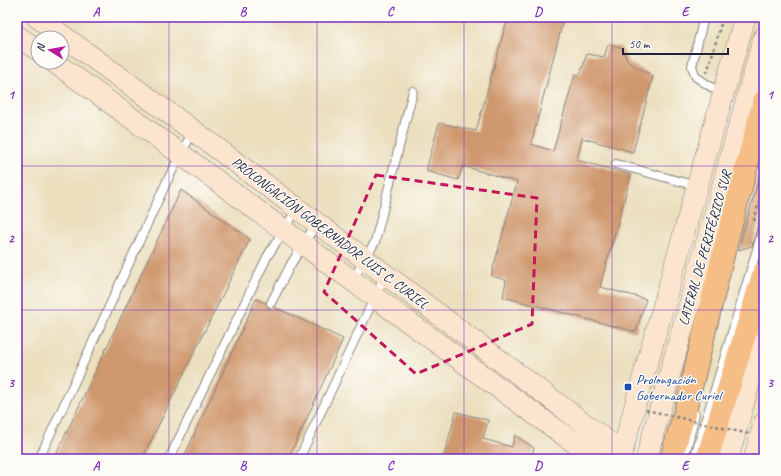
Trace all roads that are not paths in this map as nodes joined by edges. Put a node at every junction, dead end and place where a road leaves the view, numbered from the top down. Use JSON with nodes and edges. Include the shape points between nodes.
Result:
{"nodes":[{"id":1,"x":704,"y":17,"type":"edge"},
{"id":2,"x":745,"y":17,"type":"edge"},
{"id":3,"x":764,"y":37,"type":"edge"},
{"id":4,"x":70,"y":53,"type":"edge"},
{"id":5,"x":65,"y":70,"type":"edge"},
{"id":6,"x":413,"y":92,"type":"dead end"},
{"id":7,"x":722,"y":94,"type":"junction"},
{"id":8,"x":764,"y":101,"type":"edge"},
{"id":9,"x":193,"y":130,"type":"junction"},
{"id":10,"x":181,"y":154,"type":"junction"},
{"id":11,"x":616,"y":164,"type":"dead end"},
{"id":12,"x":697,"y":186,"type":"junction"},
{"id":13,"x":297,"y":209,"type":"junction"},
{"id":14,"x":740,"y":221,"type":"dead end"},
{"id":15,"x":316,"y":223,"type":"junction"},
{"id":16,"x":764,"y":226,"type":"edge"},
{"id":17,"x":283,"y":231,"type":"junction"},
{"id":18,"x":303,"y":245,"type":"junction"},
{"id":19,"x":364,"y":260,"type":"junction"},
{"id":20,"x":764,"y":272,"type":"edge"},
{"id":21,"x":727,"y":274,"type":"dead end"},
{"id":22,"x":385,"y":275,"type":"junction"},
{"id":23,"x":352,"y":281,"type":"junction"},
{"id":24,"x":374,"y":298,"type":"junction"},
{"id":25,"x":271,"y":303,"type":"dead end"},
{"id":26,"x":764,"y":330,"type":"edge"},
{"id":27,"x":697,"y":408,"type":"dead end"},
{"id":28,"x":555,"y":415,"type":"junction"},
{"id":29,"x":757,"y":428,"type":"edge"},
{"id":30,"x":621,"y":455,"type":"edge"},
{"id":31,"x":39,"y":459,"type":"edge"},
{"id":32,"x":169,"y":459,"type":"edge"},
{"id":33,"x":299,"y":459,"type":"edge"},
{"id":34,"x":597,"y":459,"type":"edge"},
{"id":35,"x":646,"y":459,"type":"edge"},
{"id":36,"x":671,"y":459,"type":"edge"},
{"id":37,"x":684,"y":459,"type":"edge"},
{"id":38,"x":694,"y":459,"type":"edge"},
{"id":39,"x":707,"y":459,"type":"edge"},
{"id":40,"x":728,"y":459,"type":"edge"},
{"id":41,"x":754,"y":459,"type":"edge"}],
"edges":[{"from":1,"to":7,"type":"lane","via":[[692,66],[696,77]]},
{"from":2,"to":7,"type":"street"},
{"from":3,"to":35,"type":"street","name":"LATERAL DE PERIFÉRICO SUR"},
{"from":4,"to":9,"type":"street","name":"PROLONGACIÓN GOBERNADOR LUIS C. CURIEL"},
{"from":5,"to":10,"type":"street","name":"PROLONGACIÓN GOBERNADOR LUIS C. CURIEL"},
{"from":6,"to":19,"type":"lane","via":[[375,242]]},
{"from":7,"to":12,"type":"street"},
{"from":8,"to":36,"type":"highway"},
{"from":9,"to":10,"type":"lane"},
{"from":9,"to":13,"type":"street","name":"PROLONGACIÓN GOBERNADOR LUIS C. CURIEL"},
{"from":10,"to":17,"type":"street","name":"PROLONGACIÓN GOBERNADOR LUIS C. CURIEL"},
{"from":10,"to":31,"type":"lane"},
{"from":11,"to":12,"type":"lane"},
{"from":12,"to":30,"type":"street"},
{"from":13,"to":15,"type":"street","name":"PROLONGACIÓN GOBERNADOR LUIS C. CURIEL"},
{"from":13,"to":17,"type":"lane"},
{"from":14,"to":21,"type":"lane"},
{"from":15,"to":18,"type":"lane"},
{"from":15,"to":19,"type":"street","name":"PROLONGACIÓN GOBERNADOR LUIS C. CURIEL"},
{"from":16,"to":38,"type":"lane"},
{"from":17,"to":18,"type":"street","name":"PROLONGACIÓN GOBERNADOR LUIS C. CURIEL"},
{"from":17,"to":32,"type":"lane","via":[[266,257]]},
{"from":18,"to":23,"type":"street","name":"PROLONGACIÓN GOBERNADOR LUIS C. CURIEL"},
{"from":18,"to":25,"type":"lane"},
{"from":19,"to":22,"type":"street","name":"PROLONGACIÓN GOBERNADOR LUIS C. CURIEL"},
{"from":19,"to":23,"type":"lane"},
{"from":20,"to":39,"type":"highway"},
{"from":22,"to":24,"type":"lane"},
{"from":22,"to":28,"type":"street","name":"PROLONGACIÓN GOBERNADOR LUIS C. CURIEL"},
{"from":23,"to":24,"type":"street","name":"PROLONGACIÓN GOBERNADOR LUIS C. CURIEL"},
{"from":24,"to":28,"type":"street","name":"PROLONGACIÓN GOBERNADOR LUIS C. CURIEL"},
{"from":24,"to":33,"type":"lane"},
{"from":26,"to":40,"type":"street"},
{"from":27,"to":37,"type":"lane"},
{"from":28,"to":30,"type":"street","name":"PROLONGACIÓN GOBERNADOR LUIS C. CURIEL"},
{"from":28,"to":34,"type":"street","name":"PROLONGACIÓN GOBERNADOR LUIS C. CURIEL"},
{"from":29,"to":41,"type":"street"}]}
